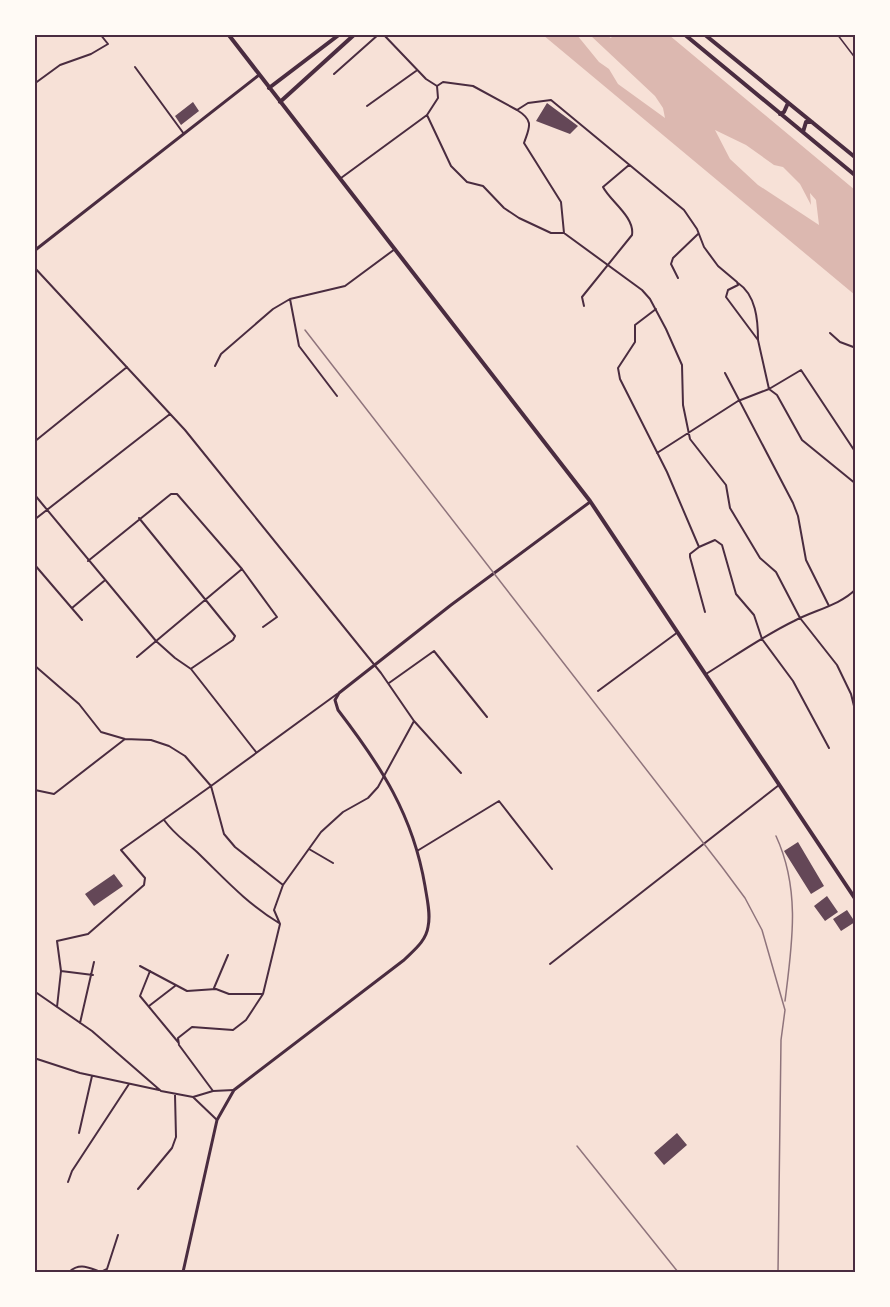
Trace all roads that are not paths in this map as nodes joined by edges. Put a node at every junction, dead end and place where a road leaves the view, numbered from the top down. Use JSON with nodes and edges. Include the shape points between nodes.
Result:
{"nodes":[{"id":1,"x":100,"y":34,"type":"edge"},
{"id":2,"x":228,"y":34,"type":"edge"},
{"id":3,"x":340,"y":34,"type":"edge"},
{"id":4,"x":355,"y":34,"type":"edge"},
{"id":5,"x":381,"y":34,"type":"edge"},
{"id":6,"x":684,"y":34,"type":"edge"},
{"id":7,"x":704,"y":34,"type":"edge"},
{"id":8,"x":837,"y":34,"type":"edge"},
{"id":9,"x":855,"y":59,"type":"edge"},
{"id":10,"x":135,"y":67,"type":"dead end"},
{"id":11,"x":416,"y":70,"type":"junction"},
{"id":12,"x":334,"y":74,"type":"dead end"},
{"id":13,"x":260,"y":75,"type":"junction"},
{"id":14,"x":34,"y":84,"type":"edge"},
{"id":15,"x":437,"y":86,"type":"junction"},
{"id":16,"x":269,"y":88,"type":"junction"},
{"id":17,"x":280,"y":102,"type":"junction"},
{"id":18,"x":788,"y":103,"type":"junction"},
{"id":19,"x":367,"y":106,"type":"dead end"},
{"id":20,"x":518,"y":110,"type":"junction"},
{"id":21,"x":780,"y":114,"type":"junction"},
{"id":22,"x":427,"y":115,"type":"junction"},
{"id":23,"x":812,"y":122,"type":"junction"},
{"id":24,"x":803,"y":133,"type":"junction"},
{"id":25,"x":184,"y":134,"type":"junction"},
{"id":26,"x":855,"y":158,"type":"edge"},
{"id":27,"x":629,"y":165,"type":"junction"},
{"id":28,"x":855,"y":176,"type":"edge"},
{"id":29,"x":340,"y":179,"type":"junction"},
{"id":30,"x":564,"y":233,"type":"junction"},
{"id":31,"x":698,"y":233,"type":"junction"},
{"id":32,"x":395,"y":249,"type":"junction"},
{"id":33,"x":34,"y":251,"type":"edge"},
{"id":34,"x":608,"y":265,"type":"junction"},
{"id":35,"x":34,"y":267,"type":"edge"},
{"id":36,"x":678,"y":278,"type":"dead end"},
{"id":37,"x":736,"y":282,"type":"junction"},
{"id":38,"x":290,"y":299,"type":"junction"},
{"id":39,"x":584,"y":306,"type":"dead end"},
{"id":40,"x":656,"y":309,"type":"junction"},
{"id":41,"x":830,"y":333,"type":"dead end"},
{"id":42,"x":758,"y":340,"type":"junction"},
{"id":43,"x":855,"y":348,"type":"edge"},
{"id":44,"x":215,"y":366,"type":"dead end"},
{"id":45,"x":127,"y":368,"type":"junction"},
{"id":46,"x":725,"y":373,"type":"dead end"},
{"id":47,"x":769,"y":390,"type":"junction"},
{"id":48,"x":337,"y":396,"type":"dead end"},
{"id":49,"x":738,"y":400,"type":"junction"},
{"id":50,"x":170,"y":414,"type":"junction"},
{"id":51,"x":688,"y":431,"type":"junction"},
{"id":52,"x":34,"y":442,"type":"edge"},
{"id":53,"x":657,"y":453,"type":"junction"},
{"id":54,"x":855,"y":453,"type":"edge"},
{"id":55,"x":855,"y":484,"type":"edge"},
{"id":56,"x":34,"y":494,"type":"edge"},
{"id":57,"x":590,"y":501,"type":"junction"},
{"id":58,"x":46,"y":509,"type":"junction"},
{"id":59,"x":139,"y":518,"type":"junction"},
{"id":60,"x":34,"y":520,"type":"edge"},
{"id":61,"x":699,"y":547,"type":"junction"},
{"id":62,"x":88,"y":561,"type":"junction"},
{"id":63,"x":34,"y":564,"type":"edge"},
{"id":64,"x":242,"y":569,"type":"junction"},
{"id":65,"x":104,"y":581,"type":"junction"},
{"id":66,"x":855,"y":588,"type":"edge"},
{"id":67,"x":851,"y":593,"type":"junction"},
{"id":68,"x":204,"y":598,"type":"junction"},
{"id":69,"x":855,"y":598,"type":"edge"},
{"id":70,"x":829,"y":606,"type":"junction"},
{"id":71,"x":72,"y":608,"type":"junction"},
{"id":72,"x":705,"y":612,"type":"dead end"},
{"id":73,"x":800,"y":618,"type":"junction"},
{"id":74,"x":81,"y":620,"type":"dead end"},
{"id":75,"x":263,"y":627,"type":"dead end"},
{"id":76,"x":678,"y":632,"type":"junction"},
{"id":77,"x":762,"y":639,"type":"junction"},
{"id":78,"x":156,"y":641,"type":"junction"},
{"id":79,"x":137,"y":657,"type":"dead end"},
{"id":80,"x":374,"y":664,"type":"junction"},
{"id":81,"x":34,"y":665,"type":"edge"},
{"id":82,"x":191,"y":669,"type":"junction"},
{"id":83,"x":706,"y":674,"type":"junction"},
{"id":84,"x":388,"y":683,"type":"junction"},
{"id":85,"x":598,"y":691,"type":"dead end"},
{"id":86,"x":339,"y":693,"type":"junction"},
{"id":87,"x":855,"y":714,"type":"edge"},
{"id":88,"x":487,"y":717,"type":"dead end"},
{"id":89,"x":414,"y":721,"type":"junction"},
{"id":90,"x":125,"y":739,"type":"junction"},
{"id":91,"x":829,"y":748,"type":"dead end"},
{"id":92,"x":257,"y":753,"type":"junction"},
{"id":93,"x":461,"y":773,"type":"dead end"},
{"id":94,"x":383,"y":778,"type":"junction"},
{"id":95,"x":779,"y":785,"type":"junction"},
{"id":96,"x":211,"y":786,"type":"junction"},
{"id":97,"x":35,"y":790,"type":"edge"},
{"id":98,"x":164,"y":820,"type":"junction"},
{"id":99,"x":309,"y":848,"type":"junction"},
{"id":100,"x":417,"y":851,"type":"junction"},
{"id":101,"x":333,"y":862,"type":"dead end"},
{"id":102,"x":552,"y":869,"type":"dead end"},
{"id":103,"x":283,"y":885,"type":"junction"},
{"id":104,"x":855,"y":899,"type":"edge"},
{"id":105,"x":280,"y":924,"type":"junction"},
{"id":106,"x":228,"y":955,"type":"dead end"},
{"id":107,"x":94,"y":962,"type":"dead end"},
{"id":108,"x":550,"y":964,"type":"dead end"},
{"id":109,"x":140,"y":966,"type":"dead end"},
{"id":110,"x":61,"y":971,"type":"junction"},
{"id":111,"x":150,"y":971,"type":"junction"},
{"id":112,"x":93,"y":975,"type":"junction"},
{"id":113,"x":175,"y":986,"type":"junction"},
{"id":114,"x":214,"y":989,"type":"junction"},
{"id":115,"x":34,"y":991,"type":"edge"},
{"id":116,"x":263,"y":994,"type":"junction"},
{"id":117,"x":148,"y":1006,"type":"junction"},
{"id":118,"x":57,"y":1007,"type":"junction"},
{"id":119,"x":80,"y":1023,"type":"junction"},
{"id":120,"x":179,"y":1045,"type":"junction"},
{"id":121,"x":34,"y":1058,"type":"edge"},
{"id":122,"x":92,"y":1076,"type":"junction"},
{"id":123,"x":129,"y":1084,"type":"junction"},
{"id":124,"x":234,"y":1090,"type":"junction"},
{"id":125,"x":161,"y":1091,"type":"junction"},
{"id":126,"x":213,"y":1091,"type":"junction"},
{"id":127,"x":175,"y":1095,"type":"junction"},
{"id":128,"x":194,"y":1097,"type":"junction"},
{"id":129,"x":217,"y":1120,"type":"junction"},
{"id":130,"x":79,"y":1133,"type":"dead end"},
{"id":131,"x":68,"y":1182,"type":"dead end"},
{"id":132,"x":138,"y":1189,"type":"dead end"},
{"id":133,"x":118,"y":1235,"type":"dead end"},
{"id":134,"x":69,"y":1272,"type":"edge"},
{"id":135,"x":183,"y":1272,"type":"edge"}],
"edges":[{"from":1,"to":14,"type":"street","via":[[108,44],[60,64]]},
{"from":2,"to":13,"type":"main road"},
{"from":3,"to":16,"type":"main road"},
{"from":4,"to":17,"type":"main road"},
{"from":5,"to":11,"type":"street"},
{"from":5,"to":12,"type":"street"},
{"from":6,"to":21,"type":"main road"},
{"from":7,"to":18,"type":"main road"},
{"from":8,"to":9,"type":"lane"},
{"from":10,"to":25,"type":"street"},
{"from":11,"to":15,"type":"street"},
{"from":11,"to":19,"type":"street"},
{"from":13,"to":16,"type":"main road"},
{"from":13,"to":25,"type":"street"},
{"from":15,"to":20,"type":"street","via":[[443,82],[464,83]]},
{"from":15,"to":22,"type":"street","via":[[438,98]]},
{"from":16,"to":17,"type":"main road"},
{"from":17,"to":29,"type":"main road"},
{"from":18,"to":21,"type":"main road"},
{"from":18,"to":23,"type":"main road"},
{"from":20,"to":27,"type":"street","via":[[528,103],[551,100]]},
{"from":20,"to":30,"type":"street","via":[[530,124],[531,131],[524,143],[561,202]]},
{"from":21,"to":24,"type":"main road"},
{"from":22,"to":29,"type":"street"},
{"from":22,"to":30,"type":"street","via":[[451,166],[467,182],[483,186],[519,218],[551,233]]},
{"from":23,"to":24,"type":"main road","via":[[803,125]]},
{"from":23,"to":26,"type":"main road"},
{"from":24,"to":28,"type":"main road"},
{"from":25,"to":33,"type":"street"},
{"from":27,"to":31,"type":"street","via":[[684,210]]},
{"from":27,"to":34,"type":"street","via":[[603,187],[633,230]]},
{"from":29,"to":32,"type":"main road"},
{"from":30,"to":34,"type":"street"},
{"from":31,"to":36,"type":"street","via":[[673,258],[671,264]]},
{"from":31,"to":37,"type":"street","via":[[718,266]]},
{"from":32,"to":38,"type":"street","via":[[345,286]]},
{"from":32,"to":57,"type":"main road"},
{"from":34,"to":39,"type":"street","via":[[582,297]]},
{"from":34,"to":40,"type":"street","via":[[646,294]]},
{"from":35,"to":45,"type":"street"},
{"from":37,"to":42,"type":"street","via":[[754,305]]},
{"from":37,"to":42,"type":"street","via":[[738,285],[728,290],[726,297]]},
{"from":38,"to":44,"type":"street","via":[[232,344]]},
{"from":38,"to":48,"type":"street","via":[[299,346]]},
{"from":40,"to":51,"type":"street","via":[[682,365]]},
{"from":40,"to":53,"type":"street","via":[[635,325],[635,342],[618,368],[624,391]]},
{"from":41,"to":43,"type":"street"},
{"from":42,"to":47,"type":"street"},
{"from":45,"to":50,"type":"street"},
{"from":45,"to":52,"type":"street"},
{"from":46,"to":49,"type":"street"},
{"from":47,"to":49,"type":"street"},
{"from":47,"to":54,"type":"street","via":[[801,370]]},
{"from":47,"to":55,"type":"street","via":[[777,395],[802,440]]},
{"from":49,"to":51,"type":"street"},
{"from":49,"to":70,"type":"street","via":[[793,503],[806,560]]},
{"from":50,"to":58,"type":"street"},
{"from":50,"to":80,"type":"street"},
{"from":51,"to":53,"type":"street"},
{"from":51,"to":73,"type":"street","via":[[691,442],[726,485],[734,515],[760,558],[778,575]]},
{"from":53,"to":61,"type":"street"},
{"from":56,"to":58,"type":"street"},
{"from":57,"to":76,"type":"main road"},
{"from":57,"to":80,"type":"street"},
{"from":58,"to":60,"type":"street"},
{"from":58,"to":62,"type":"street"},
{"from":59,"to":62,"type":"street"},
{"from":59,"to":64,"type":"street","via":[[171,494],[177,494]]},
{"from":59,"to":68,"type":"street"},
{"from":61,"to":72,"type":"street","via":[[690,557]]},
{"from":61,"to":77,"type":"street","via":[[715,540],[722,545],[736,594],[753,615]]},
{"from":62,"to":65,"type":"street"},
{"from":63,"to":71,"type":"street"},
{"from":64,"to":68,"type":"street"},
{"from":64,"to":75,"type":"street","via":[[277,617]]},
{"from":65,"to":71,"type":"street"},
{"from":65,"to":78,"type":"street"},
{"from":66,"to":67,"type":"street"},
{"from":67,"to":69,"type":"street"},
{"from":67,"to":70,"type":"street"},
{"from":68,"to":78,"type":"street"},
{"from":68,"to":82,"type":"street","via":[[235,638]]},
{"from":70,"to":73,"type":"street"},
{"from":71,"to":74,"type":"street"},
{"from":73,"to":77,"type":"street"},
{"from":73,"to":87,"type":"street","via":[[837,665],[851,694]]},
{"from":76,"to":83,"type":"main road"},
{"from":76,"to":85,"type":"street"},
{"from":77,"to":83,"type":"street"},
{"from":77,"to":91,"type":"street","via":[[793,681]]},
{"from":78,"to":79,"type":"street"},
{"from":78,"to":82,"type":"street"},
{"from":80,"to":84,"type":"street"},
{"from":80,"to":86,"type":"street"},
{"from":81,"to":90,"type":"street","via":[[79,704],[101,732]]},
{"from":82,"to":92,"type":"street"},
{"from":83,"to":95,"type":"main road"},
{"from":84,"to":88,"type":"street","via":[[434,651]]},
{"from":84,"to":89,"type":"street"},
{"from":86,"to":92,"type":"street"},
{"from":86,"to":94,"type":"street","via":[[335,700],[338,710]]},
{"from":89,"to":93,"type":"street"},
{"from":89,"to":94,"type":"street"},
{"from":90,"to":96,"type":"street","via":[[151,740],[169,746],[185,756]]},
{"from":90,"to":97,"type":"street","via":[[54,794]]},
{"from":92,"to":96,"type":"street"},
{"from":94,"to":99,"type":"street","via":[[368,798],[343,812]]},
{"from":94,"to":100,"type":"street","via":[[399,800]]},
{"from":95,"to":104,"type":"main road"},
{"from":95,"to":108,"type":"street"},
{"from":96,"to":98,"type":"street"},
{"from":96,"to":103,"type":"street","via":[[224,834]]},
{"from":98,"to":105,"type":"street","via":[[250,905]]},
{"from":98,"to":110,"type":"street","via":[[121,850],[145,878],[144,885],[88,934],[57,941]]},
{"from":99,"to":101,"type":"street"},
{"from":99,"to":103,"type":"street"},
{"from":100,"to":102,"type":"street","via":[[499,801]]},
{"from":100,"to":124,"type":"street","via":[[429,912],[429,928],[421,945]]},
{"from":103,"to":105,"type":"street","via":[[274,910]]},
{"from":105,"to":116,"type":"street"},
{"from":106,"to":114,"type":"street"},
{"from":107,"to":112,"type":"street"},
{"from":109,"to":111,"type":"street"},
{"from":110,"to":112,"type":"street"},
{"from":110,"to":118,"type":"street"},
{"from":111,"to":113,"type":"street"},
{"from":111,"to":117,"type":"street","via":[[139,993]]},
{"from":112,"to":119,"type":"street"},
{"from":113,"to":114,"type":"street","via":[[192,991]]},
{"from":113,"to":117,"type":"street"},
{"from":114,"to":116,"type":"street","via":[[229,994]]},
{"from":115,"to":118,"type":"street"},
{"from":116,"to":120,"type":"street","via":[[246,1020],[233,1030],[192,1027],[178,1038]]},
{"from":117,"to":120,"type":"street"},
{"from":118,"to":119,"type":"street"},
{"from":119,"to":125,"type":"street"},
{"from":120,"to":126,"type":"street"},
{"from":121,"to":122,"type":"street"},
{"from":122,"to":123,"type":"street"},
{"from":122,"to":130,"type":"street"},
{"from":123,"to":125,"type":"street"},
{"from":123,"to":131,"type":"street"},
{"from":124,"to":126,"type":"street"},
{"from":124,"to":129,"type":"street"},
{"from":125,"to":127,"type":"street"},
{"from":126,"to":128,"type":"street"},
{"from":127,"to":128,"type":"street"},
{"from":127,"to":132,"type":"street","via":[[176,1137],[172,1148]]},
{"from":128,"to":129,"type":"street"},
{"from":129,"to":135,"type":"street"},
{"from":133,"to":134,"type":"street","via":[[107,1269],[101,1272],[83,1266]]}]}
